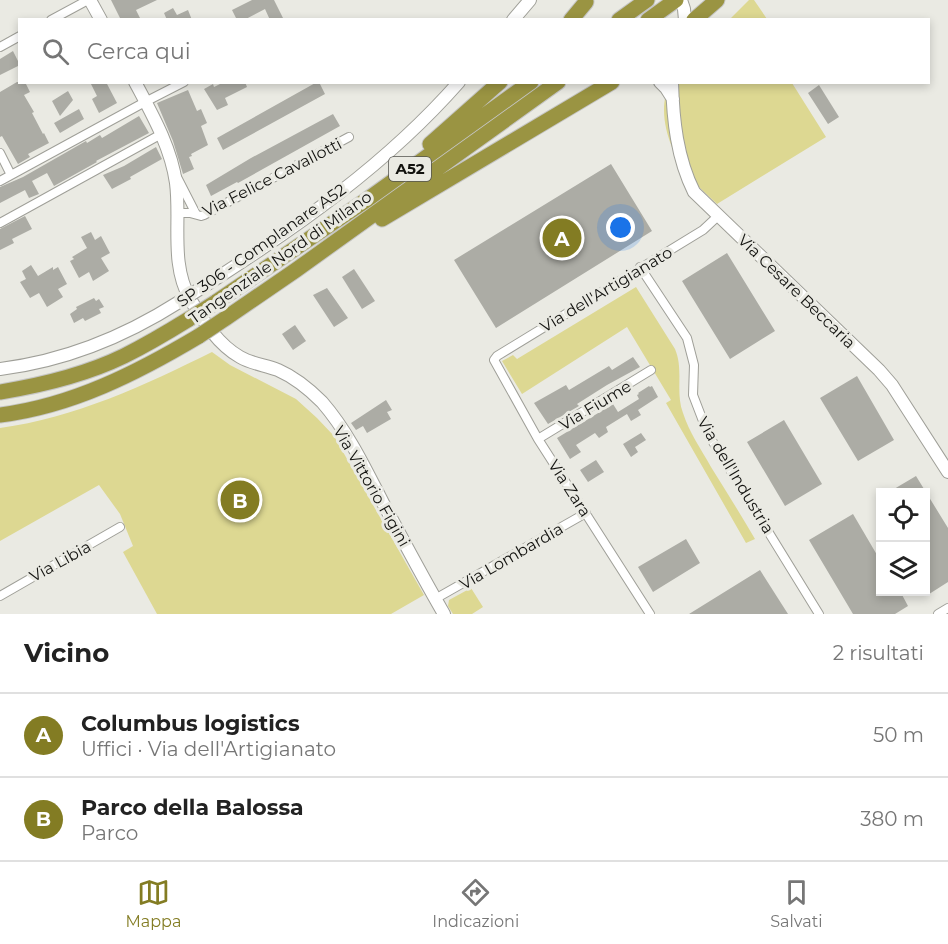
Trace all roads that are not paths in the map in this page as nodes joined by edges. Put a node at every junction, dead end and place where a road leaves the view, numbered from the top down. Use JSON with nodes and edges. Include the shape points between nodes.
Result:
{"nodes":[{"id":1,"x":89,"y":0,"type":"edge"},
{"id":2,"x":519,"y":0,"type":"edge"},
{"id":3,"x":530,"y":0,"type":"edge"},
{"id":4,"x":647,"y":0,"type":"edge"},
{"id":5,"x":717,"y":0,"type":"edge"},
{"id":6,"x":587,"y":1,"type":"edge"},
{"id":7,"x":676,"y":1,"type":"edge"},
{"id":8,"x":55,"y":18,"type":"edge"},
{"id":9,"x":100,"y":18,"type":"edge"},
{"id":10,"x":514,"y":18,"type":"edge"},
{"id":11,"x":573,"y":18,"type":"edge"},
{"id":12,"x":583,"y":18,"type":"edge"},
{"id":13,"x":622,"y":18,"type":"edge"},
{"id":14,"x":651,"y":18,"type":"edge"},
{"id":15,"x":685,"y":18,"type":"edge"},
{"id":16,"x":696,"y":18,"type":"edge"},
{"id":17,"x":18,"y":37,"type":"edge"},
{"id":18,"x":0,"y":47,"type":"edge"},
{"id":19,"x":136,"y":84,"type":"edge"},
{"id":20,"x":180,"y":84,"type":"edge"},
{"id":21,"x":457,"y":84,"type":"edge"},
{"id":22,"x":498,"y":84,"type":"edge"},
{"id":23,"x":528,"y":84,"type":"edge"},
{"id":24,"x":555,"y":84,"type":"edge"},
{"id":25,"x":609,"y":84,"type":"edge"},
{"id":26,"x":662,"y":84,"type":"edge"},
{"id":27,"x":672,"y":84,"type":"edge"},
{"id":28,"x":673,"y":100,"type":"junction"},
{"id":29,"x":145,"y":102,"type":"junction"},
{"id":30,"x":161,"y":136,"type":"junction"},
{"id":31,"x":349,"y":137,"type":"dead end"},
{"id":32,"x":0,"y":153,"type":"edge"},
{"id":33,"x":174,"y":172,"type":"junction"},
{"id":34,"x":11,"y":175,"type":"junction"},
{"id":35,"x":0,"y":181,"type":"edge"},
{"id":36,"x":368,"y":199,"type":"junction"},
{"id":37,"x":178,"y":213,"type":"junction"},
{"id":38,"x":196,"y":214,"type":"junction"},
{"id":39,"x":718,"y":216,"type":"junction"},
{"id":40,"x":0,"y":223,"type":"edge"},
{"id":41,"x":640,"y":267,"type":"junction"},
{"id":42,"x":296,"y":270,"type":"junction"},
{"id":43,"x":494,"y":360,"type":"joint"},
{"id":44,"x":0,"y":369,"type":"edge"},
{"id":45,"x":651,"y":370,"type":"dead end"},
{"id":46,"x":0,"y":392,"type":"edge"},
{"id":47,"x":0,"y":415,"type":"edge"},
{"id":48,"x":538,"y":439,"type":"junction"},
{"id":49,"x":948,"y":472,"type":"edge"},
{"id":50,"x":586,"y":513,"type":"junction"},
{"id":51,"x":120,"y":528,"type":"dead end"},
{"id":52,"x":0,"y":596,"type":"edge"},
{"id":53,"x":435,"y":599,"type":"junction"},
{"id":54,"x":948,"y":608,"type":"edge"},
{"id":55,"x":444,"y":614,"type":"edge"},
{"id":56,"x":650,"y":614,"type":"edge"},
{"id":57,"x":819,"y":614,"type":"edge"},
{"id":58,"x":938,"y":614,"type":"edge"}],
"edges":[{"from":1,"to":8,"type":"street"},
{"from":1,"to":9,"type":"street"},
{"from":2,"to":10,"type":"street"},
{"from":3,"to":10,"type":"street"},
{"from":4,"to":13,"type":"highway"},
{"from":5,"to":16,"type":"highway"},
{"from":6,"to":11,"type":"highway"},
{"from":6,"to":12,"type":"street"},
{"from":7,"to":14,"type":"highway"},
{"from":7,"to":15,"type":"street","via":[[684,9]]},
{"from":17,"to":18,"type":"street"},
{"from":19,"to":29,"type":"street","name":"Via Vittorio Figini"},
{"from":20,"to":29,"type":"street"},
{"from":21,"to":44,"type":"street","name":"SP 306 - Complanare A52","bridge":true,"via":[[384,157],[302,220],[179,302],[84,350]]},
{"from":22,"to":36,"type":"highway"},
{"from":23,"to":36,"type":"highway","name":"Tangenziale Nord di Milano","number":"A52"},
{"from":24,"to":42,"type":"highway","name":"Tangenziale Nord di Milano","number":"A52"},
{"from":25,"to":42,"type":"highway"},
{"from":26,"to":28,"type":"street"},
{"from":27,"to":28,"type":"street","name":"Via Cesare Beccaria"},
{"from":28,"to":39,"type":"street","name":"Via Cesare Beccaria","via":[[677,143],[686,177],[694,192]]},
{"from":29,"to":30,"type":"street","name":"Via Vittorio Figini"},
{"from":29,"to":34,"type":"street"},
{"from":30,"to":33,"type":"street","name":"Via Vittorio Figini"},
{"from":30,"to":40,"type":"street"},
{"from":31,"to":38,"type":"street","name":"Via Felice Cavallotti","via":[[204,215]]},
{"from":32,"to":34,"type":"street"},
{"from":33,"to":37,"type":"street","name":"Via Vittorio Figini"},
{"from":33,"to":38,"type":"street","name":"Via Felice Cavallotti"},
{"from":34,"to":35,"type":"street"},
{"from":36,"to":46,"type":"highway","name":"Tangenziale Nord di Milano","number":"A52","bridge":true,"via":[[216,302],[123,357],[42,385]]},
{"from":37,"to":38,"type":"street","name":"Via Felice Cavallotti"},
{"from":37,"to":53,"type":"street","name":"Via Vittorio Figini","via":[[181,276],[204,321],[232,352],[278,370],[322,402],[354,446]]},
{"from":39,"to":41,"type":"street","name":"Via dell'Artigianato","via":[[703,230]]},
{"from":39,"to":49,"type":"street","name":"Via Cesare Beccaria","via":[[879,370]]},
{"from":41,"to":43,"type":"street","name":"Via dell'Artigianato"},
{"from":41,"to":57,"type":"street","name":"Via dell'Industria","via":[[687,338],[694,365],[693,395],[708,434]]},
{"from":42,"to":47,"type":"highway","name":"Tangenziale Nord di Milano","number":"A52","bridge":true,"via":[[199,336],[131,374],[51,405]]},
{"from":43,"to":48,"type":"street","name":"Via Zara"},
{"from":45,"to":48,"type":"street","name":"Via Fiume"},
{"from":48,"to":50,"type":"street","name":"Via Zara"},
{"from":50,"to":53,"type":"street","name":"Via Lombardia"},
{"from":50,"to":56,"type":"street","name":"Via Zara"},
{"from":51,"to":52,"type":"street","name":"Via Libia"},
{"from":53,"to":55,"type":"street","name":"Via Vittorio Figini"},
{"from":54,"to":58,"type":"street"}]}
